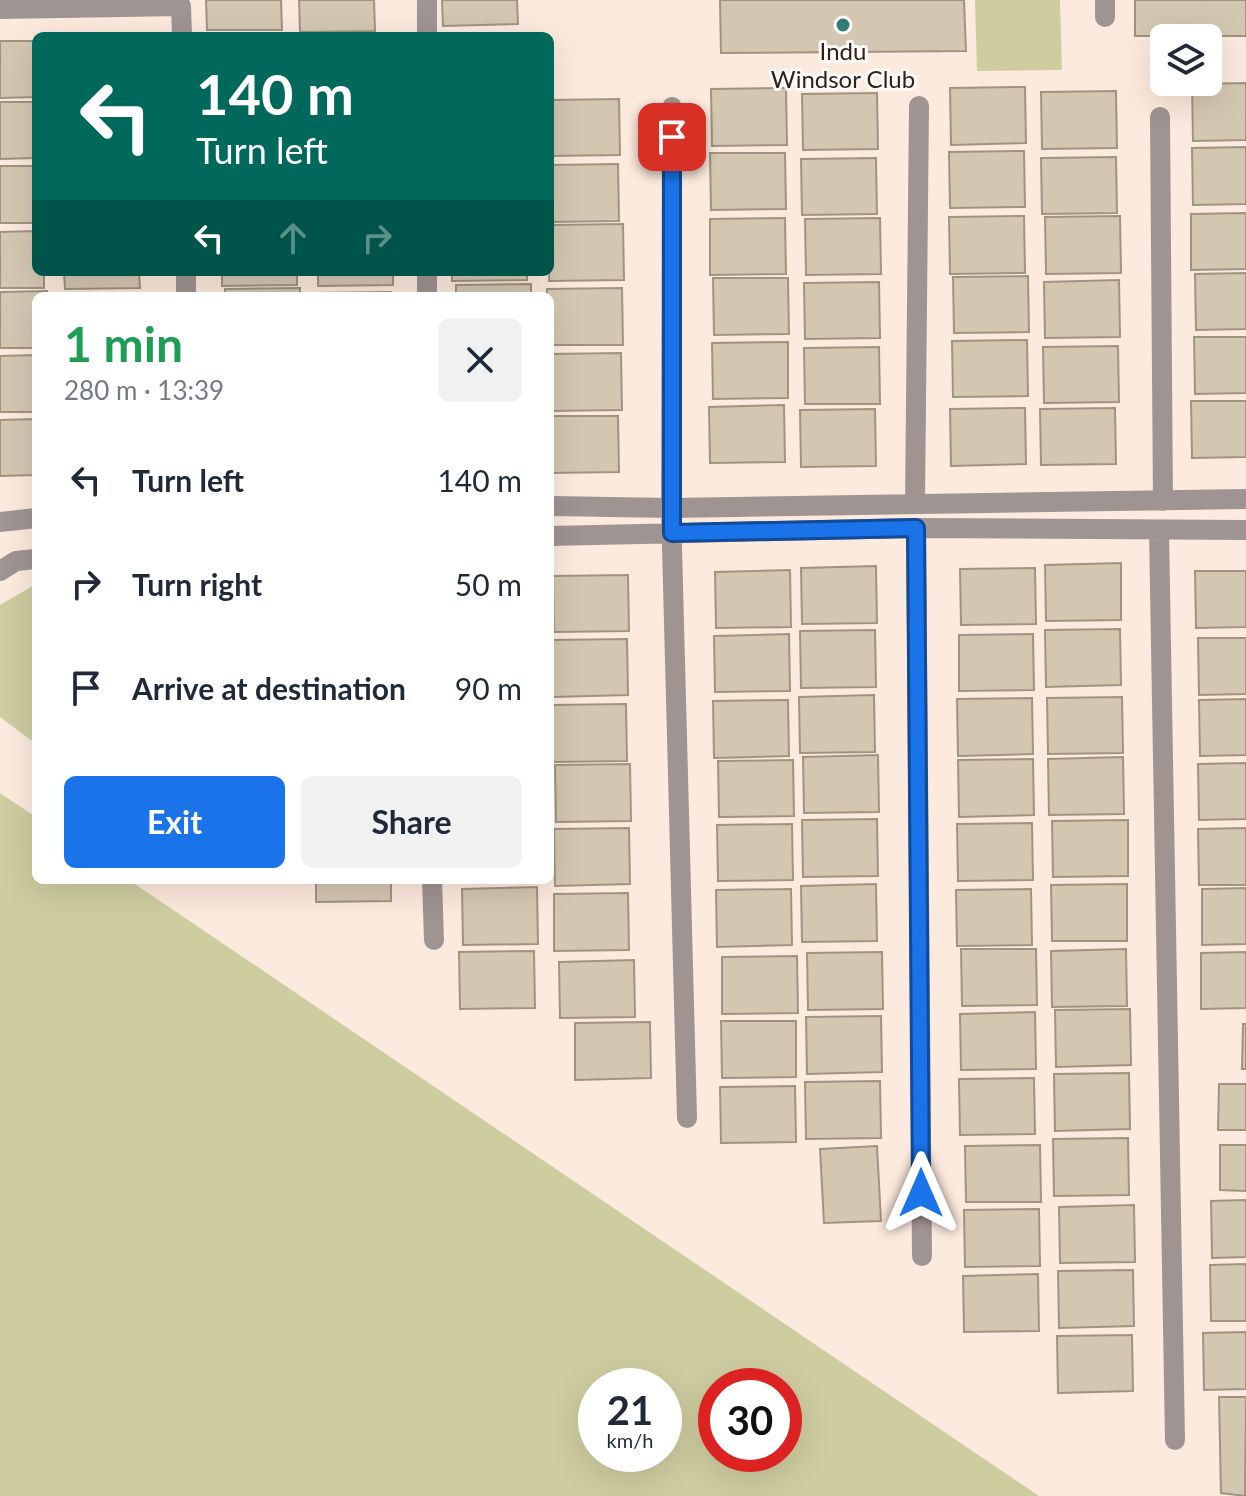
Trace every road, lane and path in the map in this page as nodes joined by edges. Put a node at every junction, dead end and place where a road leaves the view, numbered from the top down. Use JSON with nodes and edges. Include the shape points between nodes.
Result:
{"nodes":[{"id":1,"x":427,"y":0,"type":"edge"},
{"id":2,"x":181,"y":3,"type":"edge"},
{"id":3,"x":0,"y":9,"type":"edge"},
{"id":4,"x":182,"y":32,"type":"edge"},
{"id":5,"x":427,"y":32,"type":"edge"},
{"id":6,"x":919,"y":106,"type":"dead end"},
{"id":7,"x":672,"y":107,"type":"dead end"},
{"id":8,"x":1160,"y":117,"type":"dead end"},
{"id":9,"x":1246,"y":499,"type":"edge"},
{"id":10,"x":1163,"y":501,"type":"junction"},
{"id":11,"x":915,"y":503,"type":"junction"},
{"id":12,"x":554,"y":506,"type":"edge"},
{"id":13,"x":671,"y":508,"type":"junction"},
{"id":14,"x":32,"y":518,"type":"edge"},
{"id":15,"x":0,"y":522,"type":"edge"},
{"id":16,"x":916,"y":528,"type":"junction"},
{"id":17,"x":1246,"y":530,"type":"edge"},
{"id":18,"x":1159,"y":531,"type":"junction"},
{"id":19,"x":672,"y":533,"type":"junction"},
{"id":20,"x":554,"y":536,"type":"edge"},
{"id":21,"x":32,"y":559,"type":"edge"},
{"id":22,"x":0,"y":571,"type":"edge"},
{"id":23,"x":432,"y":884,"type":"edge"},
{"id":24,"x":434,"y":940,"type":"dead end"},
{"id":25,"x":687,"y":1118,"type":"dead end"},
{"id":26,"x":922,"y":1256,"type":"dead end"},
{"id":27,"x":1175,"y":1440,"type":"dead end"}],
"edges":[{"from":1,"to":5,"type":"street"},
{"from":2,"to":3,"type":"street"},
{"from":2,"to":4,"type":"street"},
{"from":6,"to":11,"type":"street"},
{"from":7,"to":13,"type":"street"},
{"from":8,"to":10,"type":"street"},
{"from":9,"to":10,"type":"street"},
{"from":10,"to":11,"type":"street"},
{"from":11,"to":13,"type":"street"},
{"from":12,"to":13,"type":"street"},
{"from":13,"to":19,"type":"street"},
{"from":14,"to":15,"type":"street"},
{"from":16,"to":18,"type":"street"},
{"from":16,"to":19,"type":"street"},
{"from":16,"to":26,"type":"street"},
{"from":17,"to":18,"type":"street"},
{"from":18,"to":27,"type":"street"},
{"from":19,"to":20,"type":"street"},
{"from":19,"to":25,"type":"street"},
{"from":21,"to":22,"type":"street"},
{"from":23,"to":24,"type":"street"}]}
